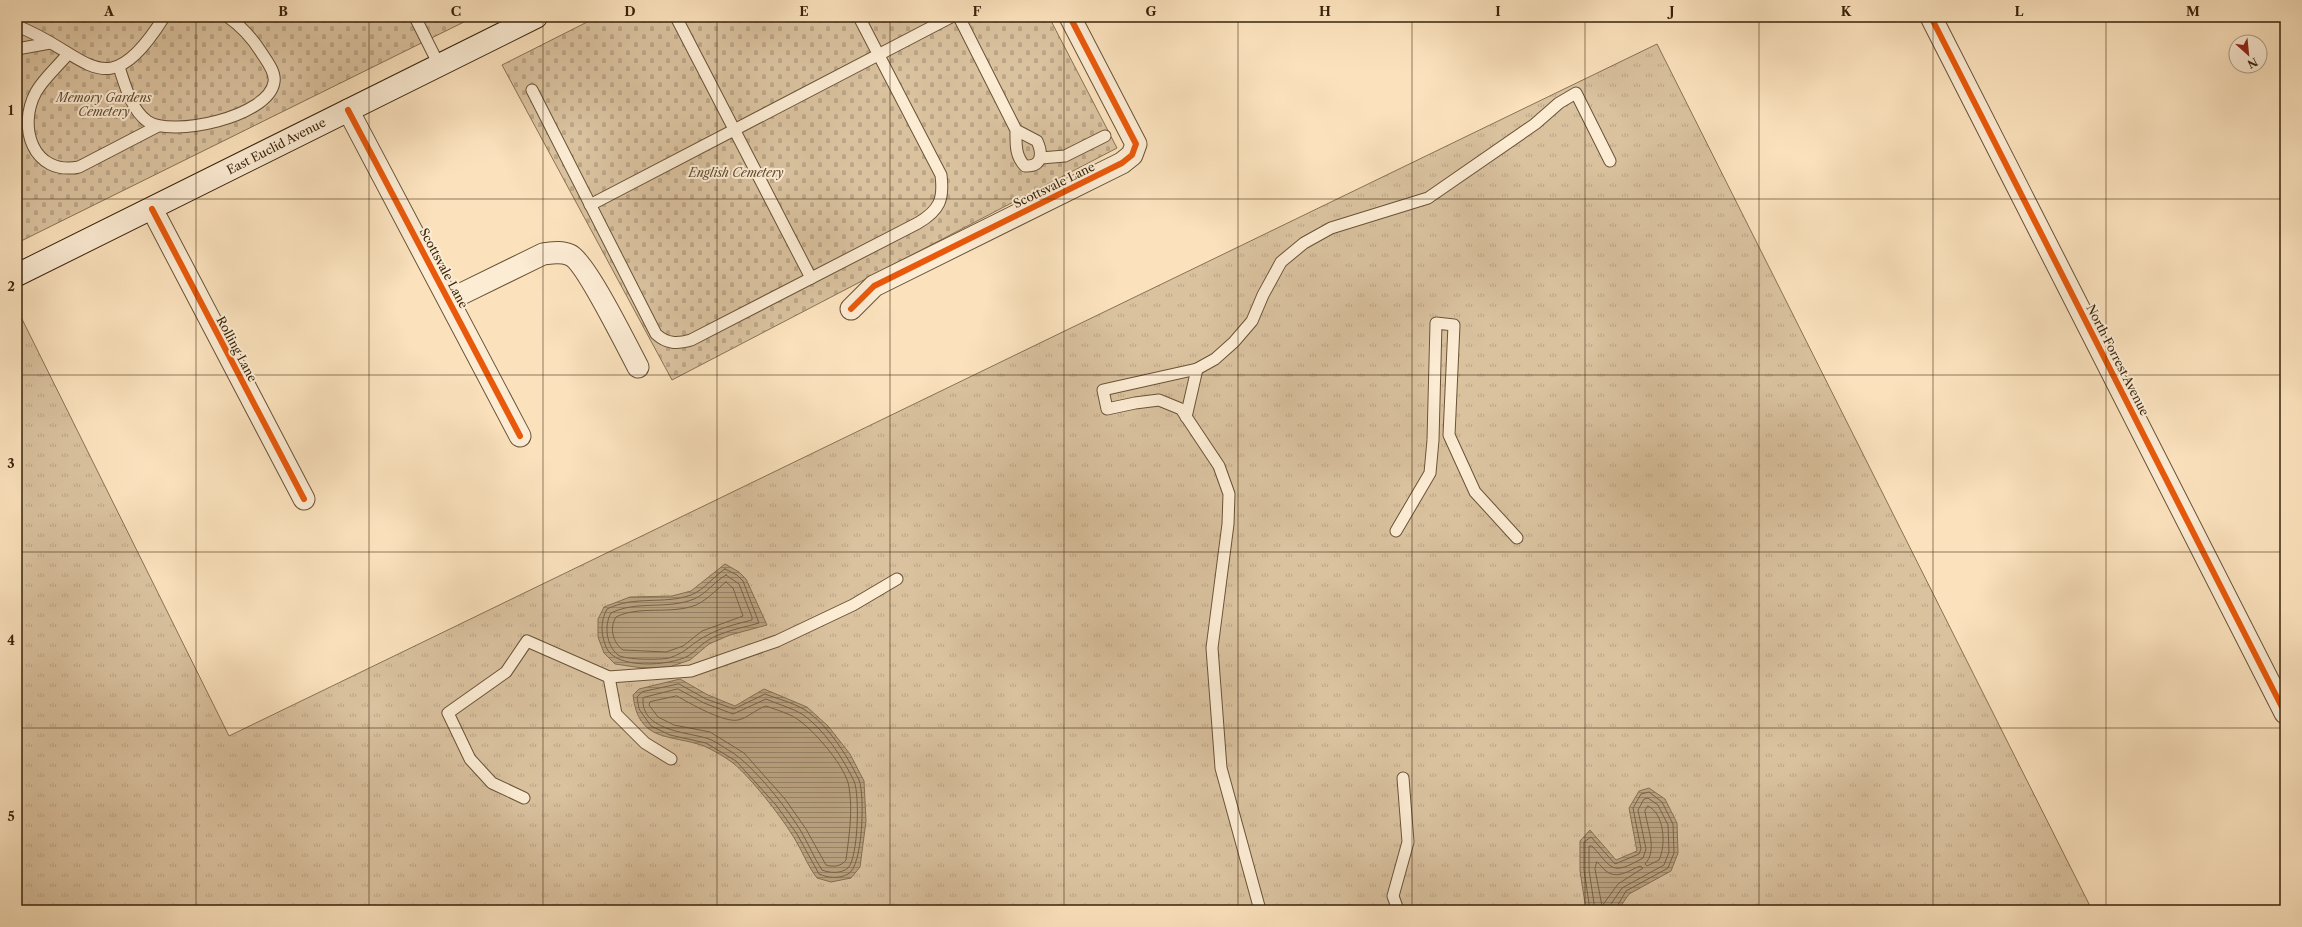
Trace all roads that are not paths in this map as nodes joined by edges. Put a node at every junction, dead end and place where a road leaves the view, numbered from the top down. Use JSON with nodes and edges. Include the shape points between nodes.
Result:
{"nodes":[{"id":1,"x":164,"y":17,"type":"edge"},
{"id":2,"x":228,"y":17,"type":"edge"},
{"id":3,"x":415,"y":17,"type":"edge"},
{"id":4,"x":536,"y":17,"type":"edge"},
{"id":5,"x":676,"y":17,"type":"edge"},
{"id":6,"x":859,"y":17,"type":"edge"},
{"id":7,"x":951,"y":17,"type":"edge"},
{"id":8,"x":958,"y":17,"type":"edge"},
{"id":9,"x":1070,"y":17,"type":"edge"},
{"id":10,"x":1931,"y":17,"type":"edge"},
{"id":11,"x":17,"y":26,"type":"edge"},
{"id":12,"x":50,"y":43,"type":"junction"},
{"id":13,"x":17,"y":49,"type":"edge"},
{"id":14,"x":68,"y":54,"type":"junction"},
{"id":15,"x":879,"y":55,"type":"junction"},
{"id":16,"x":439,"y":65,"type":"junction"},
{"id":17,"x":119,"y":67,"type":"junction"},
{"id":18,"x":532,"y":90,"type":"dead end"},
{"id":19,"x":348,"y":110,"type":"junction"},
{"id":20,"x":158,"y":126,"type":"junction"},
{"id":21,"x":734,"y":130,"type":"junction"},
{"id":22,"x":1016,"y":130,"type":"junction"},
{"id":23,"x":1105,"y":136,"type":"dead end"},
{"id":24,"x":1041,"y":158,"type":"junction"},
{"id":25,"x":1610,"y":161,"type":"dead end"},
{"id":26,"x":590,"y":205,"type":"junction"},
{"id":27,"x":152,"y":208,"type":"junction"},
{"id":28,"x":17,"y":275,"type":"edge"},
{"id":29,"x":811,"y":278,"type":"junction"},
{"id":30,"x":449,"y":300,"type":"junction"},
{"id":31,"x":850,"y":309,"type":"dead end"},
{"id":32,"x":638,"y":367,"type":"dead end"},
{"id":33,"x":1197,"y":369,"type":"junction"},
{"id":34,"x":1186,"y":417,"type":"junction"},
{"id":35,"x":520,"y":436,"type":"dead end"},
{"id":36,"x":304,"y":499,"type":"dead end"},
{"id":37,"x":1396,"y":531,"type":"dead end"},
{"id":38,"x":1518,"y":538,"type":"dead end"},
{"id":39,"x":896,"y":579,"type":"dead end"},
{"id":40,"x":609,"y":677,"type":"junction"},
{"id":41,"x":2285,"y":713,"type":"edge"},
{"id":42,"x":671,"y":759,"type":"dead end"},
{"id":43,"x":1402,"y":778,"type":"dead end"},
{"id":44,"x":524,"y":798,"type":"dead end"},
{"id":45,"x":1260,"y":910,"type":"edge"},
{"id":46,"x":1398,"y":910,"type":"edge"}],
"edges":[{"from":1,"to":17,"type":"lane","via":[[131,58]]},
{"from":2,"to":20,"type":"lane","via":[[246,32],[269,65],[274,82],[272,88],[253,107],[226,118],[177,127]]},
{"from":3,"to":16,"type":"lane"},
{"from":4,"to":16,"type":"main road","name":"East Euclid Avenue"},
{"from":5,"to":21,"type":"lane"},
{"from":6,"to":15,"type":"lane"},
{"from":7,"to":15,"type":"lane"},
{"from":8,"to":22,"type":"lane"},
{"from":9,"to":31,"type":"street","name":"Scottsvale Lane","via":[[1136,144],[1132,155],[1122,163],[874,286]]},
{"from":10,"to":41,"type":"street","name":"North Forrest Avenue"},
{"from":11,"to":12,"type":"lane"},
{"from":12,"to":13,"type":"lane"},
{"from":12,"to":14,"type":"lane"},
{"from":14,"to":17,"type":"lane","via":[[93,66],[106,69]]},
{"from":14,"to":20,"type":"lane","via":[[36,92],[28,119],[32,143],[37,154],[46,162],[66,169],[79,167]]},
{"from":15,"to":21,"type":"lane"},
{"from":15,"to":29,"type":"lane","via":[[941,175],[943,193],[929,217]]},
{"from":16,"to":19,"type":"main road","name":"East Euclid Avenue"},
{"from":17,"to":20,"type":"lane","via":[[139,113],[147,121]]},
{"from":18,"to":26,"type":"lane"},
{"from":19,"to":27,"type":"main road","name":"East Euclid Avenue"},
{"from":19,"to":30,"type":"street","name":"Scottsvale Lane"},
{"from":21,"to":26,"type":"lane"},
{"from":21,"to":29,"type":"lane"},
{"from":22,"to":24,"type":"lane","via":[[1038,141]]},
{"from":22,"to":24,"type":"lane","via":[[1019,160],[1025,166],[1033,166],[1039,163]]},
{"from":23,"to":24,"type":"lane","via":[[1065,156]]},
{"from":25,"to":33,"type":"lane","via":[[1576,93],[1428,198],[1331,228],[1304,243],[1281,262],[1252,321],[1234,342]]},
{"from":26,"to":29,"type":"lane","via":[[656,334],[670,343],[691,340]]},
{"from":27,"to":28,"type":"main road","name":"East Euclid Avenue"},
{"from":27,"to":36,"type":"street","name":"Rolling Lane"},
{"from":30,"to":32,"type":"street","name":"Scottsvale Lane","via":[[543,254],[556,252],[572,255],[585,270]]},
{"from":30,"to":35,"type":"street","name":"Scottsvale Lane"},
{"from":33,"to":34,"type":"lane"},
{"from":33,"to":34,"type":"lane","via":[[1103,390],[1107,409],[1159,400],[1181,409]]},
{"from":34,"to":45,"type":"lane","via":[[1219,466],[1229,494],[1228,524],[1212,648],[1221,768]]},
{"from":37,"to":38,"type":"lane","via":[[1430,473],[1436,323],[1454,325],[1449,435],[1475,492]]},
{"from":39,"to":40,"type":"lane","via":[[853,606],[777,641],[691,671]]},
{"from":40,"to":42,"type":"lane","via":[[616,714],[645,743]]},
{"from":40,"to":44,"type":"lane","via":[[527,641],[506,672],[448,713],[470,759],[492,783]]},
{"from":43,"to":46,"type":"lane","via":[[1408,842],[1393,896]]}]}
